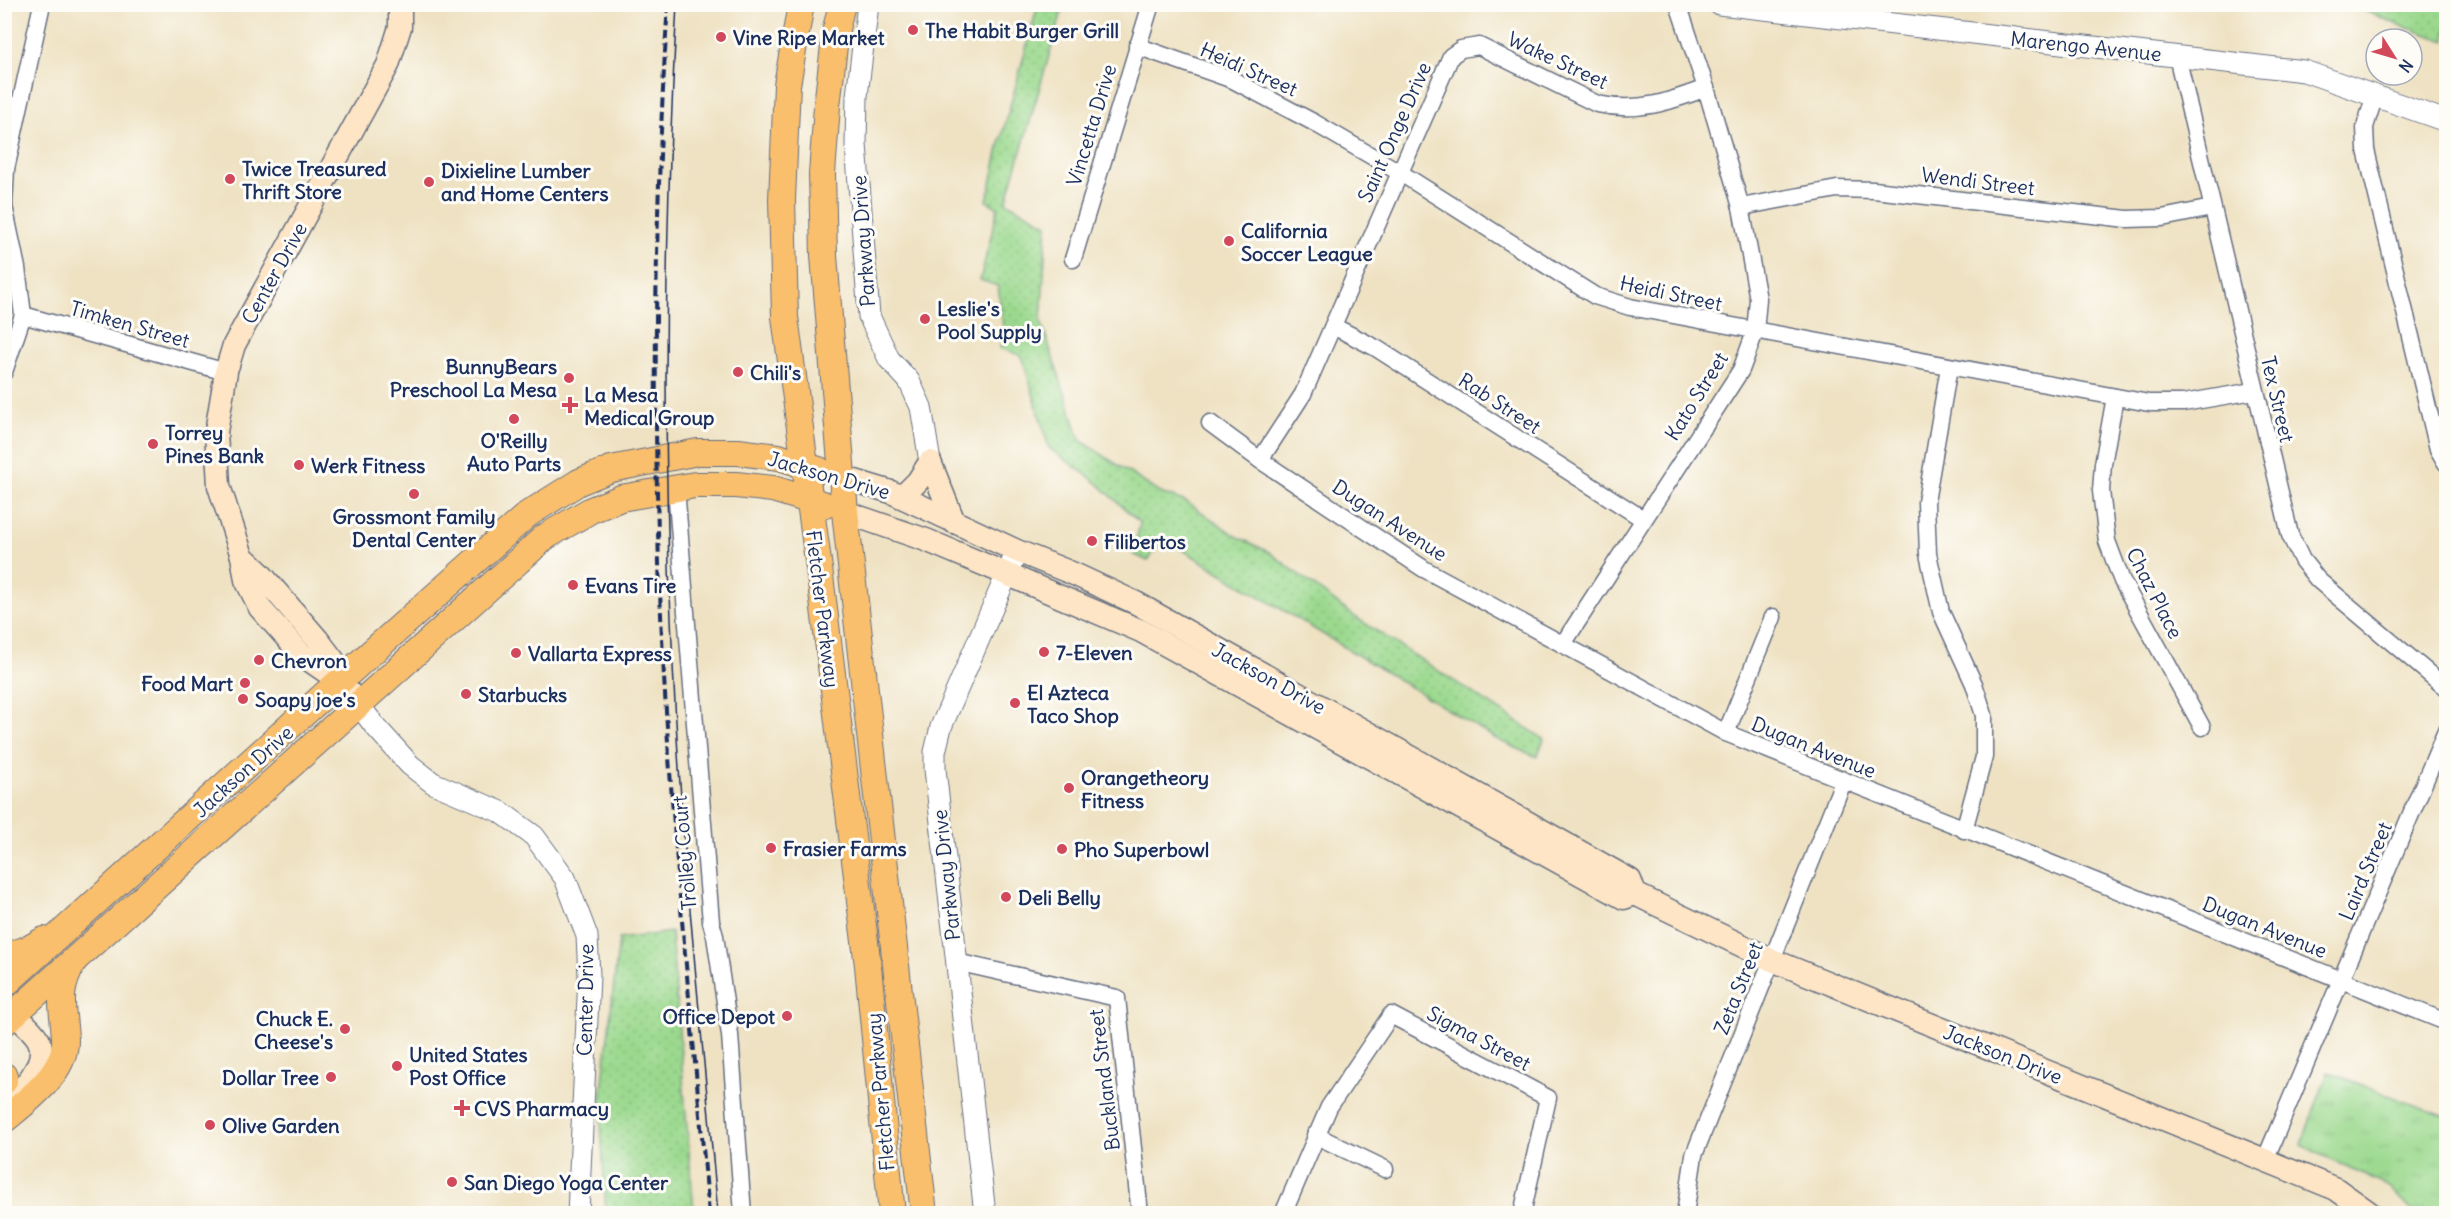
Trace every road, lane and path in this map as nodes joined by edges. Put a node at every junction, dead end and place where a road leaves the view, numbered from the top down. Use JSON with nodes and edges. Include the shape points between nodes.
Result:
{"nodes":[{"id":1,"x":42,"y":4,"type":"edge"},
{"id":2,"x":400,"y":4,"type":"edge"},
{"id":3,"x":801,"y":4,"type":"edge"},
{"id":4,"x":842,"y":4,"type":"edge"},
{"id":5,"x":868,"y":4,"type":"edge"},
{"id":6,"x":1151,"y":4,"type":"edge"},
{"id":7,"x":1678,"y":4,"type":"edge"},
{"id":8,"x":1719,"y":4,"type":"edge"},
{"id":9,"x":1137,"y":46,"type":"junction"},
{"id":10,"x":1461,"y":49,"type":"joint"},
{"id":11,"x":2177,"y":56,"type":"junction"},
{"id":12,"x":1706,"y":88,"type":"junction"},
{"id":13,"x":2375,"y":95,"type":"junction"},
{"id":14,"x":2446,"y":121,"type":"edge"},
{"id":15,"x":1399,"y":172,"type":"junction"},
{"id":16,"x":4,"y":206,"type":"edge"},
{"id":17,"x":1741,"y":207,"type":"junction"},
{"id":18,"x":2212,"y":208,"type":"junction"},
{"id":19,"x":1073,"y":259,"type":"dead end"},
{"id":20,"x":23,"y":315,"type":"junction"},
{"id":21,"x":1333,"y":326,"type":"junction"},
{"id":22,"x":1755,"y":332,"type":"junction"},
{"id":23,"x":1949,"y":367,"type":"junction"},
{"id":24,"x":227,"y":369,"type":"junction"},
{"id":25,"x":4,"y":372,"type":"edge"},
{"id":26,"x":2254,"y":391,"type":"junction"},
{"id":27,"x":2115,"y":397,"type":"junction"},
{"id":28,"x":1210,"y":423,"type":"dead end"},
{"id":29,"x":1260,"y":460,"type":"junction"},
{"id":30,"x":930,"y":462,"type":"junction"},
{"id":31,"x":2446,"y":463,"type":"edge"},
{"id":32,"x":805,"y":465,"type":"junction"},
{"id":33,"x":842,"y":477,"type":"junction"},
{"id":34,"x":676,"y":488,"type":"junction"},
{"id":35,"x":902,"y":497,"type":"junction"},
{"id":36,"x":809,"y":500,"type":"junction"},
{"id":37,"x":845,"y":512,"type":"junction"},
{"id":38,"x":1643,"y":519,"type":"junction"},
{"id":39,"x":954,"y":522,"type":"junction"},
{"id":40,"x":1017,"y":551,"type":"junction"},
{"id":41,"x":1006,"y":575,"type":"junction"},
{"id":42,"x":1773,"y":617,"type":"dead end"},
{"id":43,"x":1563,"y":644,"type":"junction"},
{"id":44,"x":341,"y":682,"type":"junction"},
{"id":45,"x":2446,"y":688,"type":"edge"},
{"id":46,"x":358,"y":705,"type":"junction"},
{"id":47,"x":2202,"y":727,"type":"dead end"},
{"id":48,"x":2446,"y":730,"type":"edge"},
{"id":49,"x":1725,"y":733,"type":"junction"},
{"id":50,"x":1843,"y":782,"type":"junction"},
{"id":51,"x":178,"y":829,"type":"junction"},
{"id":52,"x":1964,"y":830,"type":"junction"},
{"id":53,"x":1635,"y":894,"type":"junction"},
{"id":54,"x":129,"y":911,"type":"junction"},
{"id":55,"x":73,"y":924,"type":"junction"},
{"id":56,"x":4,"y":956,"type":"edge"},
{"id":57,"x":76,"y":958,"type":"junction"},
{"id":58,"x":1772,"y":960,"type":"junction"},
{"id":59,"x":956,"y":962,"type":"junction"},
{"id":60,"x":2342,"y":981,"type":"junction"},
{"id":61,"x":4,"y":985,"type":"edge"},
{"id":62,"x":8,"y":1014,"type":"edge"},
{"id":63,"x":2446,"y":1022,"type":"edge"},
{"id":64,"x":4,"y":1093,"type":"edge"},
{"id":65,"x":4,"y":1108,"type":"edge"},
{"id":66,"x":4,"y":1120,"type":"edge"},
{"id":67,"x":1315,"y":1135,"type":"junction"},
{"id":68,"x":2265,"y":1160,"type":"junction"},
{"id":69,"x":1385,"y":1169,"type":"dead end"},
{"id":70,"x":578,"y":1214,"type":"edge"},
{"id":71,"x":743,"y":1214,"type":"edge"},
{"id":72,"x":892,"y":1214,"type":"edge"},
{"id":73,"x":924,"y":1214,"type":"edge"},
{"id":74,"x":985,"y":1214,"type":"edge"},
{"id":75,"x":1140,"y":1214,"type":"edge"},
{"id":76,"x":1283,"y":1214,"type":"edge"},
{"id":77,"x":1522,"y":1214,"type":"edge"},
{"id":78,"x":1685,"y":1214,"type":"edge"},
{"id":79,"x":2371,"y":1214,"type":"edge"}],
"edges":[{"from":1,"to":16,"type":"street","via":[[6,169]]},
{"from":2,"to":24,"type":"main road","name":"Center Drive","via":[[400,27],[388,65],[234,345]]},
{"from":3,"to":32,"type":"main road","name":"Fletcher Parkway","via":[[787,85],[782,199],[785,317]]},
{"from":4,"to":33,"type":"main road","name":"Fletcher Parkway","via":[[826,106],[822,174],[824,256]]},
{"from":5,"to":30,"type":"street","name":"Parkway Drive","via":[[857,96],[856,144],[869,316],[889,359],[909,381],[921,407]]},
{"from":6,"to":9,"type":"street","name":"Vincetta Drive"},
{"from":7,"to":12,"type":"street","name":"Kato Street"},
{"from":8,"to":11,"type":"street","name":"Marengo Avenue"},
{"from":9,"to":15,"type":"street","name":"Heidi Street","via":[[1233,80]]},
{"from":9,"to":19,"type":"street","name":"Vincetta Drive"},
{"from":10,"to":12,"type":"street","name":"Wake Street","via":[[1479,46],[1597,104],[1615,108],[1661,105]]},
{"from":10,"to":15,"type":"street","name":"Saint Onge Drive","via":[[1451,56]]},
{"from":11,"to":13,"type":"street","name":"Marengo Avenue","via":[[2304,71]]},
{"from":11,"to":18,"type":"street","name":"Tex Street"},
{"from":12,"to":17,"type":"street","name":"Kato Street"},
{"from":13,"to":14,"type":"street","name":"Marengo Avenue"},
{"from":13,"to":31,"type":"street","via":[[2365,128],[2366,150],[2438,449]]},
{"from":15,"to":21,"type":"street","name":"Saint Onge Drive"},
{"from":15,"to":22,"type":"street","name":"Heidi Street","via":[[1595,296],[1630,308]]},
{"from":16,"to":20,"type":"street"},
{"from":17,"to":18,"type":"street","name":"Wendi Street","via":[[1837,189],[2127,219],[2162,218]]},
{"from":17,"to":22,"type":"street","name":"Kato Street","via":[[1758,299]]},
{"from":18,"to":26,"type":"street","name":"Tex Street"},
{"from":20,"to":24,"type":"street","name":"Timken Street"},
{"from":20,"to":25,"type":"street"},
{"from":21,"to":29,"type":"street","name":"Saint Onge Drive","via":[[1303,394]]},
{"from":21,"to":38,"type":"street","name":"Rab Street","via":[[1376,348]]},
{"from":22,"to":23,"type":"street","name":"Heidi Street"},
{"from":22,"to":38,"type":"street","name":"Kato Street","via":[[1741,370]]},
{"from":23,"to":27,"type":"street","name":"Heidi Street"},
{"from":23,"to":52,"type":"street","via":[[1926,502],[1927,533],[1941,612],[1984,715],[1984,757]]},
{"from":24,"to":44,"type":"main road","name":"Center Drive","via":[[216,432],[219,486],[246,580],[260,608],[303,656]]},
{"from":26,"to":27,"type":"street","name":"Heidi Street","via":[[2183,403]]},
{"from":26,"to":45,"type":"street","name":"Tex Street","via":[[2285,522],[2302,560],[2327,589]]},
{"from":27,"to":47,"type":"street","name":"Chaz Place","via":[[2101,491],[2107,541],[2122,581]]},
{"from":28,"to":29,"type":"street","name":"Dugan Avenue"},
{"from":29,"to":43,"type":"street","name":"Dugan Avenue","via":[[1424,569]]},
{"from":30,"to":35,"type":"main road"},
{"from":30,"to":39,"type":"main road"},
{"from":32,"to":33,"type":"main road","name":"Jackson Drive"},
{"from":32,"to":36,"type":"main road","name":"Fletcher Parkway"},
{"from":32,"to":44,"type":"main road","name":"Jackson Drive","via":[[738,452],[698,452],[611,469],[579,482],[528,514]]},
{"from":33,"to":35,"type":"main road","name":"Jackson Drive"},
{"from":33,"to":37,"type":"main road","name":"Fletcher Parkway"},
{"from":34,"to":36,"type":"main road","name":"Jackson Drive","via":[[736,485],[773,489]]},
{"from":34,"to":46,"type":"main road","name":"Jackson Drive","via":[[621,498],[544,537]]},
{"from":34,"to":71,"type":"street","name":"Trolley Court","via":[[711,922],[730,1035]]},
{"from":35,"to":39,"type":"main road","name":"Jackson Drive"},
{"from":36,"to":37,"type":"main road","name":"Jackson Drive"},
{"from":36,"to":72,"type":"main road","name":"Fletcher Parkway","via":[[868,966]]},
{"from":37,"to":41,"type":"main road","name":"Jackson Drive","via":[[926,540]]},
{"from":37,"to":73,"type":"main road","name":"Fletcher Parkway"},
{"from":38,"to":43,"type":"street","name":"Kato Street"},
{"from":39,"to":40,"type":"main road","name":"Jackson Drive"},
{"from":40,"to":41,"type":"street","name":"Parkway Drive"},
{"from":40,"to":53,"type":"main road","name":"Jackson Drive","via":[[1136,603],[1630,880]]},
{"from":41,"to":53,"type":"main road","name":"Jackson Drive","via":[[1141,631],[1624,898]]},
{"from":41,"to":59,"type":"street","name":"Parkway Drive","via":[[941,727],[935,752]]},
{"from":42,"to":49,"type":"street"},
{"from":43,"to":49,"type":"street","name":"Dugan Avenue"},
{"from":44,"to":46,"type":"main road","name":"Center Drive"},
{"from":44,"to":51,"type":"main road","name":"Jackson Drive"},
{"from":46,"to":54,"type":"main road","name":"Jackson Drive"},
{"from":46,"to":70,"type":"street","name":"Center Drive","via":[[410,765],[433,783],[501,812],[534,836],[565,878],[586,936],[589,976]]},
{"from":48,"to":60,"type":"street","name":"Laird Street"},
{"from":49,"to":50,"type":"street","name":"Dugan Avenue"},
{"from":50,"to":52,"type":"street","name":"Dugan Avenue"},
{"from":50,"to":58,"type":"street","name":"Zeta Street"},
{"from":51,"to":54,"type":"main road","via":[[183,836],[181,845],[148,877]]},
{"from":51,"to":55,"type":"main road","name":"Jackson Drive"},
{"from":52,"to":60,"type":"street","name":"Dugan Avenue"},
{"from":53,"to":58,"type":"main road","name":"Jackson Drive"},
{"from":54,"to":57,"type":"main road","name":"Jackson Drive"},
{"from":55,"to":56,"type":"main road","via":[[28,950]]},
{"from":55,"to":61,"type":"main road","name":"Jackson Drive"},
{"from":57,"to":62,"type":"main road","name":"Jackson Drive"},
{"from":57,"to":66,"type":"main road","via":[[63,987],[63,1055],[48,1079]]},
{"from":58,"to":68,"type":"main road","name":"Jackson Drive"},
{"from":58,"to":78,"type":"street","name":"Zeta Street","via":[[1694,1155]]},
{"from":59,"to":74,"type":"street","name":"Parkway Drive"},
{"from":59,"to":75,"type":"street","name":"Buckland Street","via":[[1117,998]]},
{"from":60,"to":63,"type":"street","name":"Dugan Avenue"},
{"from":60,"to":68,"type":"street","name":"Laird Street"},
{"from":62,"to":64,"type":"main road","via":[[26,1056],[21,1073]]},
{"from":62,"to":65,"type":"main road","via":[[38,1040],[42,1051],[37,1067]]},
{"from":67,"to":69,"type":"street"},
{"from":67,"to":76,"type":"street"},
{"from":67,"to":77,"type":"street","name":"Sigma Street","via":[[1329,1107],[1391,1015],[1548,1098]]},
{"from":68,"to":79,"type":"main road","name":"Jackson Drive","via":[[2336,1189]]}]}
